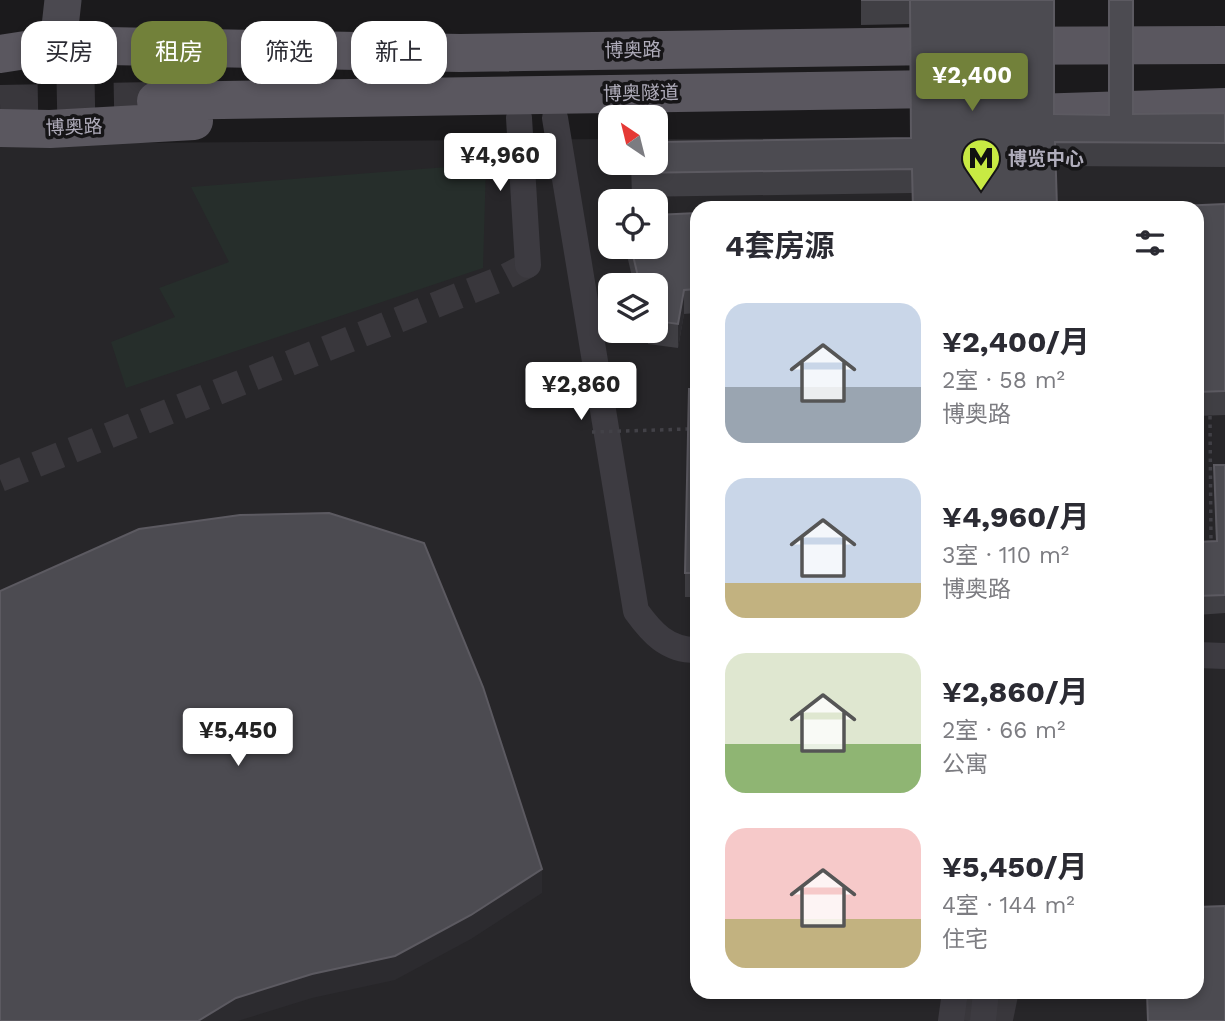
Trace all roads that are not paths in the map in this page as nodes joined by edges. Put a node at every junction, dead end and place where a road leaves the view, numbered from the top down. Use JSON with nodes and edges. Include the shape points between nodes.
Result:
{"nodes":[{"id":1,"x":63,"y":0,"type":"edge"},
{"id":2,"x":61,"y":21,"type":"edge"},
{"id":3,"x":941,"y":29,"type":"junction"},
{"id":4,"x":1042,"y":29,"type":"junction"},
{"id":5,"x":1225,"y":45,"type":"edge"},
{"id":6,"x":117,"y":46,"type":"edge"},
{"id":7,"x":634,"y":50,"type":"junction"},
{"id":8,"x":21,"y":51,"type":"edge"},
{"id":9,"x":0,"y":54,"type":"edge"},
{"id":10,"x":936,"y":103,"type":"junction"},
{"id":11,"x":1225,"y":107,"type":"edge"},
{"id":12,"x":1040,"y":112,"type":"junction"},
{"id":13,"x":668,"y":116,"type":"edge"},
{"id":14,"x":598,"y":117,"type":"edge"},
{"id":15,"x":537,"y":118,"type":"junction"},
{"id":16,"x":0,"y":128,"type":"edge"},
{"id":17,"x":528,"y":265,"type":"dead end"},
{"id":18,"x":690,"y":650,"type":"edge"},
{"id":19,"x":1204,"y":655,"type":"edge"},
{"id":20,"x":1225,"y":656,"type":"edge"},
{"id":21,"x":953,"y":999,"type":"edge"},
{"id":22,"x":985,"y":999,"type":"edge"},
{"id":23,"x":951,"y":1021,"type":"edge"},
{"id":24,"x":983,"y":1021,"type":"edge"}],
"edges":[{"from":1,"to":2,"type":"main road"},
{"from":3,"to":4,"type":"main road","name":"博奥路"},
{"from":3,"to":7,"type":"main road","name":"博奥路"},
{"from":3,"to":10,"type":"main road"},
{"from":4,"to":5,"type":"main road","name":"博奥路"},
{"from":4,"to":12,"type":"main road"},
{"from":6,"to":7,"type":"main road","name":"博奥路","via":[[460,53]]},
{"from":7,"to":10,"type":"main road","name":"博奥隧道","via":[[446,76],[155,91]]},
{"from":8,"to":9,"type":"main road","name":"博奥路"},
{"from":10,"to":12,"type":"main road","name":"博奥隧道"},
{"from":10,"to":12,"type":"main road","via":[[986,122]]},
{"from":10,"to":13,"type":"main road"},
{"from":11,"to":12,"type":"main road"},
{"from":14,"to":15,"type":"main road","name":"博奥路"},
{"from":15,"to":16,"type":"main road","name":"博奥路","via":[[224,120]]},
{"from":15,"to":17,"type":"street"},
{"from":15,"to":18,"type":"street","via":[[636,611],[654,636]]},
{"from":19,"to":20,"type":"street"},
{"from":21,"to":23,"type":"street"},
{"from":22,"to":24,"type":"street"}]}
